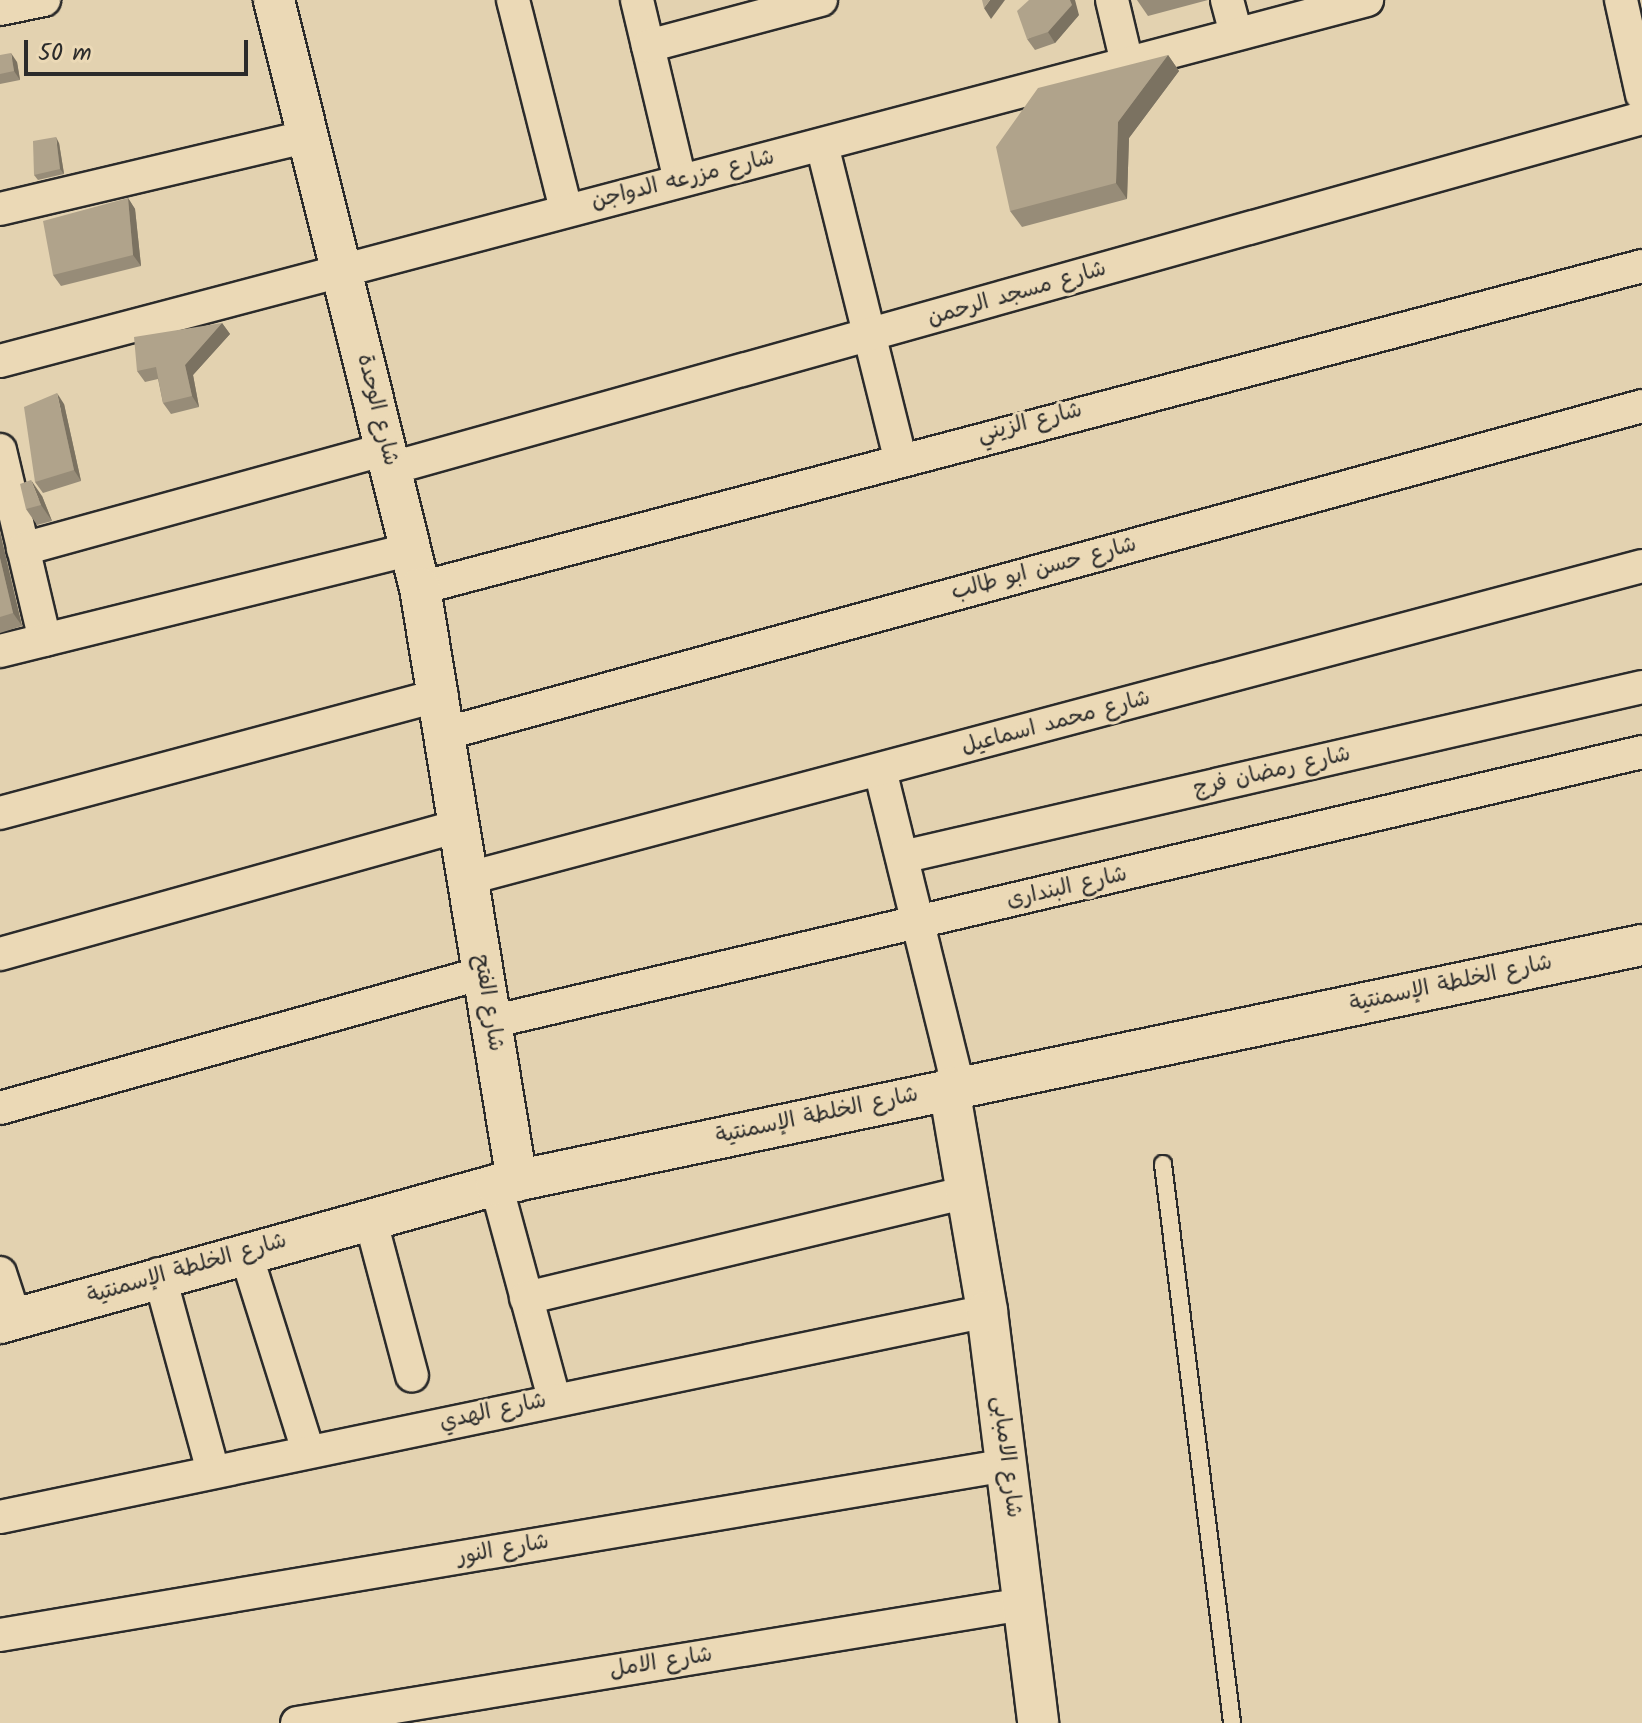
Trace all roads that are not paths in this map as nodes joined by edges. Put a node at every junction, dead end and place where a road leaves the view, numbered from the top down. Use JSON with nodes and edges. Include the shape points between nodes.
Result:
{"nodes":[{"id":1,"x":44,"y":0,"type":"edge"},
{"id":2,"x":274,"y":0,"type":"edge"},
{"id":3,"x":513,"y":0,"type":"edge"},
{"id":4,"x":637,"y":0,"type":"edge"},
{"id":5,"x":821,"y":0,"type":"edge"},
{"id":6,"x":1112,"y":0,"type":"edge"},
{"id":7,"x":1227,"y":0,"type":"edge"},
{"id":8,"x":1367,"y":0,"type":"edge"},
{"id":9,"x":1621,"y":0,"type":"edge"},
{"id":10,"x":1332,"y":4,"type":"edge"},
{"id":11,"x":0,"y":9,"type":"edge"},
{"id":12,"x":1236,"y":34,"type":"junction"},
{"id":13,"x":648,"y":46,"type":"junction"},
{"id":14,"x":1127,"y":63,"type":"junction"},
{"id":15,"x":1642,"y":95,"type":"edge"},
{"id":16,"x":1642,"y":118,"type":"edge"},
{"id":17,"x":308,"y":136,"type":"junction"},
{"id":18,"x":822,"y":145,"type":"junction"},
{"id":19,"x":680,"y":180,"type":"junction"},
{"id":20,"x":0,"y":209,"type":"edge"},
{"id":21,"x":566,"y":210,"type":"junction"},
{"id":22,"x":1642,"y":266,"type":"edge"},
{"id":23,"x":342,"y":272,"type":"junction"},
{"id":24,"x":870,"y":336,"type":"junction"},
{"id":25,"x":0,"y":361,"type":"edge"},
{"id":26,"x":1642,"y":406,"type":"edge"},
{"id":27,"x":0,"y":450,"type":"edge"},
{"id":28,"x":900,"y":457,"type":"junction"},
{"id":29,"x":390,"y":459,"type":"junction"},
{"id":30,"x":23,"y":549,"type":"junction"},
{"id":31,"x":411,"y":549,"type":"junction"},
{"id":32,"x":1642,"y":566,"type":"edge"},
{"id":33,"x":420,"y":588,"type":"junction"},
{"id":34,"x":45,"y":640,"type":"junction"},
{"id":35,"x":0,"y":651,"type":"edge"},
{"id":36,"x":1642,"y":687,"type":"edge"},
{"id":37,"x":444,"y":714,"type":"junction"},
{"id":38,"x":1642,"y":752,"type":"edge"},
{"id":39,"x":880,"y":770,"type":"junction"},
{"id":40,"x":0,"y":813,"type":"edge"},
{"id":41,"x":461,"y":825,"type":"junction"},
{"id":42,"x":902,"y":857,"type":"junction"},
{"id":43,"x":469,"y":878,"type":"junction"},
{"id":44,"x":918,"y":924,"type":"junction"},
{"id":45,"x":1642,"y":945,"type":"edge"},
{"id":46,"x":0,"y":954,"type":"edge"},
{"id":47,"x":483,"y":973,"type":"junction"},
{"id":48,"x":491,"y":1022,"type":"junction"},
{"id":49,"x":953,"y":1087,"type":"junction"},
{"id":50,"x":0,"y":1108,"type":"edge"},
{"id":51,"x":1163,"y":1164,"type":"dead end"},
{"id":52,"x":506,"y":1183,"type":"junction"},
{"id":53,"x":967,"y":1192,"type":"junction"},
{"id":54,"x":370,"y":1218,"type":"junction"},
{"id":55,"x":245,"y":1251,"type":"junction"},
{"id":56,"x":0,"y":1273,"type":"edge"},
{"id":57,"x":159,"y":1274,"type":"junction"},
{"id":58,"x":526,"y":1298,"type":"junction"},
{"id":59,"x":987,"y":1311,"type":"junction"},
{"id":60,"x":8,"y":1321,"type":"edge"},
{"id":61,"x":412,"y":1376,"type":"dead end"},
{"id":62,"x":554,"y":1399,"type":"junction"},
{"id":63,"x":308,"y":1451,"type":"junction"},
{"id":64,"x":1007,"y":1465,"type":"junction"},
{"id":65,"x":213,"y":1472,"type":"junction"},
{"id":66,"x":0,"y":1517,"type":"edge"},
{"id":67,"x":1024,"y":1604,"type":"junction"},
{"id":68,"x":0,"y":1635,"type":"edge"},
{"id":69,"x":297,"y":1723,"type":"edge"},
{"id":70,"x":1038,"y":1723,"type":"edge"},
{"id":71,"x":1232,"y":1723,"type":"edge"}],
"edges":[{"from":1,"to":11,"type":"street"},
{"from":2,"to":17,"type":"street","name":"شارع الوحدة"},
{"from":3,"to":21,"type":"street"},
{"from":4,"to":13,"type":"street"},
{"from":5,"to":13,"type":"street"},
{"from":6,"to":14,"type":"street"},
{"from":7,"to":12,"type":"street"},
{"from":8,"to":10,"type":"street","name":"شارع مزرعه الدواجن"},
{"from":9,"to":15,"type":"street"},
{"from":10,"to":12,"type":"street","name":"شارع مزرعه الدواجن"},
{"from":12,"to":14,"type":"street","name":"شارع مزرعه الدواجن"},
{"from":13,"to":19,"type":"street"},
{"from":14,"to":18,"type":"street","name":"شارع مزرعه الدواجن"},
{"from":16,"to":24,"type":"street","name":"شارع مسجد الرحمن"},
{"from":17,"to":20,"type":"street"},
{"from":17,"to":23,"type":"street","name":"شارع الوحدة"},
{"from":18,"to":19,"type":"street","name":"شارع مزرعه الدواجن"},
{"from":18,"to":24,"type":"street"},
{"from":19,"to":21,"type":"street","name":"شارع مزرعه الدواجن"},
{"from":21,"to":23,"type":"street","name":"شارع مزرعه الدواجن"},
{"from":22,"to":28,"type":"street","name":"شارع الزيني"},
{"from":23,"to":25,"type":"street","name":"شارع مزرعه الدواجن"},
{"from":23,"to":29,"type":"street","name":"شارع الوحدة"},
{"from":24,"to":28,"type":"street"},
{"from":24,"to":29,"type":"street","name":"شارع مسجد الرحمن"},
{"from":26,"to":37,"type":"street","name":"شارع حسن ابو طالب"},
{"from":27,"to":30,"type":"street"},
{"from":28,"to":33,"type":"street","name":"شارع الزيني"},
{"from":29,"to":30,"type":"street","name":"شارع مسجد الرحمن"},
{"from":29,"to":31,"type":"street","name":"شارع الوحدة"},
{"from":30,"to":34,"type":"street"},
{"from":31,"to":33,"type":"street","name":"شارع الوحدة"},
{"from":31,"to":34,"type":"street"},
{"from":32,"to":39,"type":"street","name":"شارع محمد اسماعيل"},
{"from":33,"to":37,"type":"street","name":"شارع الوحدة"},
{"from":34,"to":35,"type":"street"},
{"from":36,"to":42,"type":"street","name":"شارع رمضان فرج"},
{"from":37,"to":40,"type":"street","name":"شارع حسن ابو طالب"},
{"from":37,"to":41,"type":"street","name":"شارع الوحدة"},
{"from":38,"to":44,"type":"street","name":"شارع البندارى"},
{"from":39,"to":42,"type":"street"},
{"from":39,"to":43,"type":"street","name":"شارع محمد اسماعيل"},
{"from":41,"to":43,"type":"street","name":"شارع الفتح"},
{"from":41,"to":46,"type":"street"},
{"from":42,"to":44,"type":"street"},
{"from":43,"to":47,"type":"street","name":"شارع الفتح"},
{"from":44,"to":48,"type":"street","name":"شارع البندارى"},
{"from":44,"to":49,"type":"street"},
{"from":45,"to":49,"type":"street","name":"شارع الخلطة الإسمنتية"},
{"from":47,"to":48,"type":"street","name":"شارع الفتح"},
{"from":47,"to":50,"type":"street"},
{"from":48,"to":52,"type":"street","name":"شارع الفتح"},
{"from":49,"to":52,"type":"street","name":"شارع الخلطة الإسمنتية"},
{"from":49,"to":53,"type":"street","name":"شارع الامبابى"},
{"from":51,"to":71,"type":"lane"},
{"from":52,"to":54,"type":"street","name":"شارع الخلطة الإسمنتية"},
{"from":52,"to":58,"type":"street"},
{"from":53,"to":58,"type":"street"},
{"from":53,"to":59,"type":"street","name":"شارع الامبابى"},
{"from":54,"to":55,"type":"street","name":"شارع الخلطة الإسمنتية"},
{"from":54,"to":61,"type":"street"},
{"from":55,"to":57,"type":"street","name":"شارع الخلطة الإسمنتية"},
{"from":55,"to":63,"type":"street"},
{"from":56,"to":60,"type":"street"},
{"from":57,"to":60,"type":"street","name":"شارع الخلطة الإسمنتية"},
{"from":57,"to":65,"type":"street"},
{"from":58,"to":62,"type":"street"},
{"from":59,"to":62,"type":"street","name":"شارع الهدي"},
{"from":59,"to":64,"type":"street","name":"شارع الامبابى"},
{"from":62,"to":63,"type":"street","name":"شارع الهدي"},
{"from":63,"to":65,"type":"street","name":"شارع الهدي"},
{"from":64,"to":67,"type":"street","name":"شارع الامبابى"},
{"from":64,"to":68,"type":"street","name":"شارع النور"},
{"from":65,"to":66,"type":"street","name":"شارع الهدي"},
{"from":67,"to":69,"type":"street","name":"شارع الامل"},
{"from":67,"to":70,"type":"street","name":"شارع الامبابى"}]}
